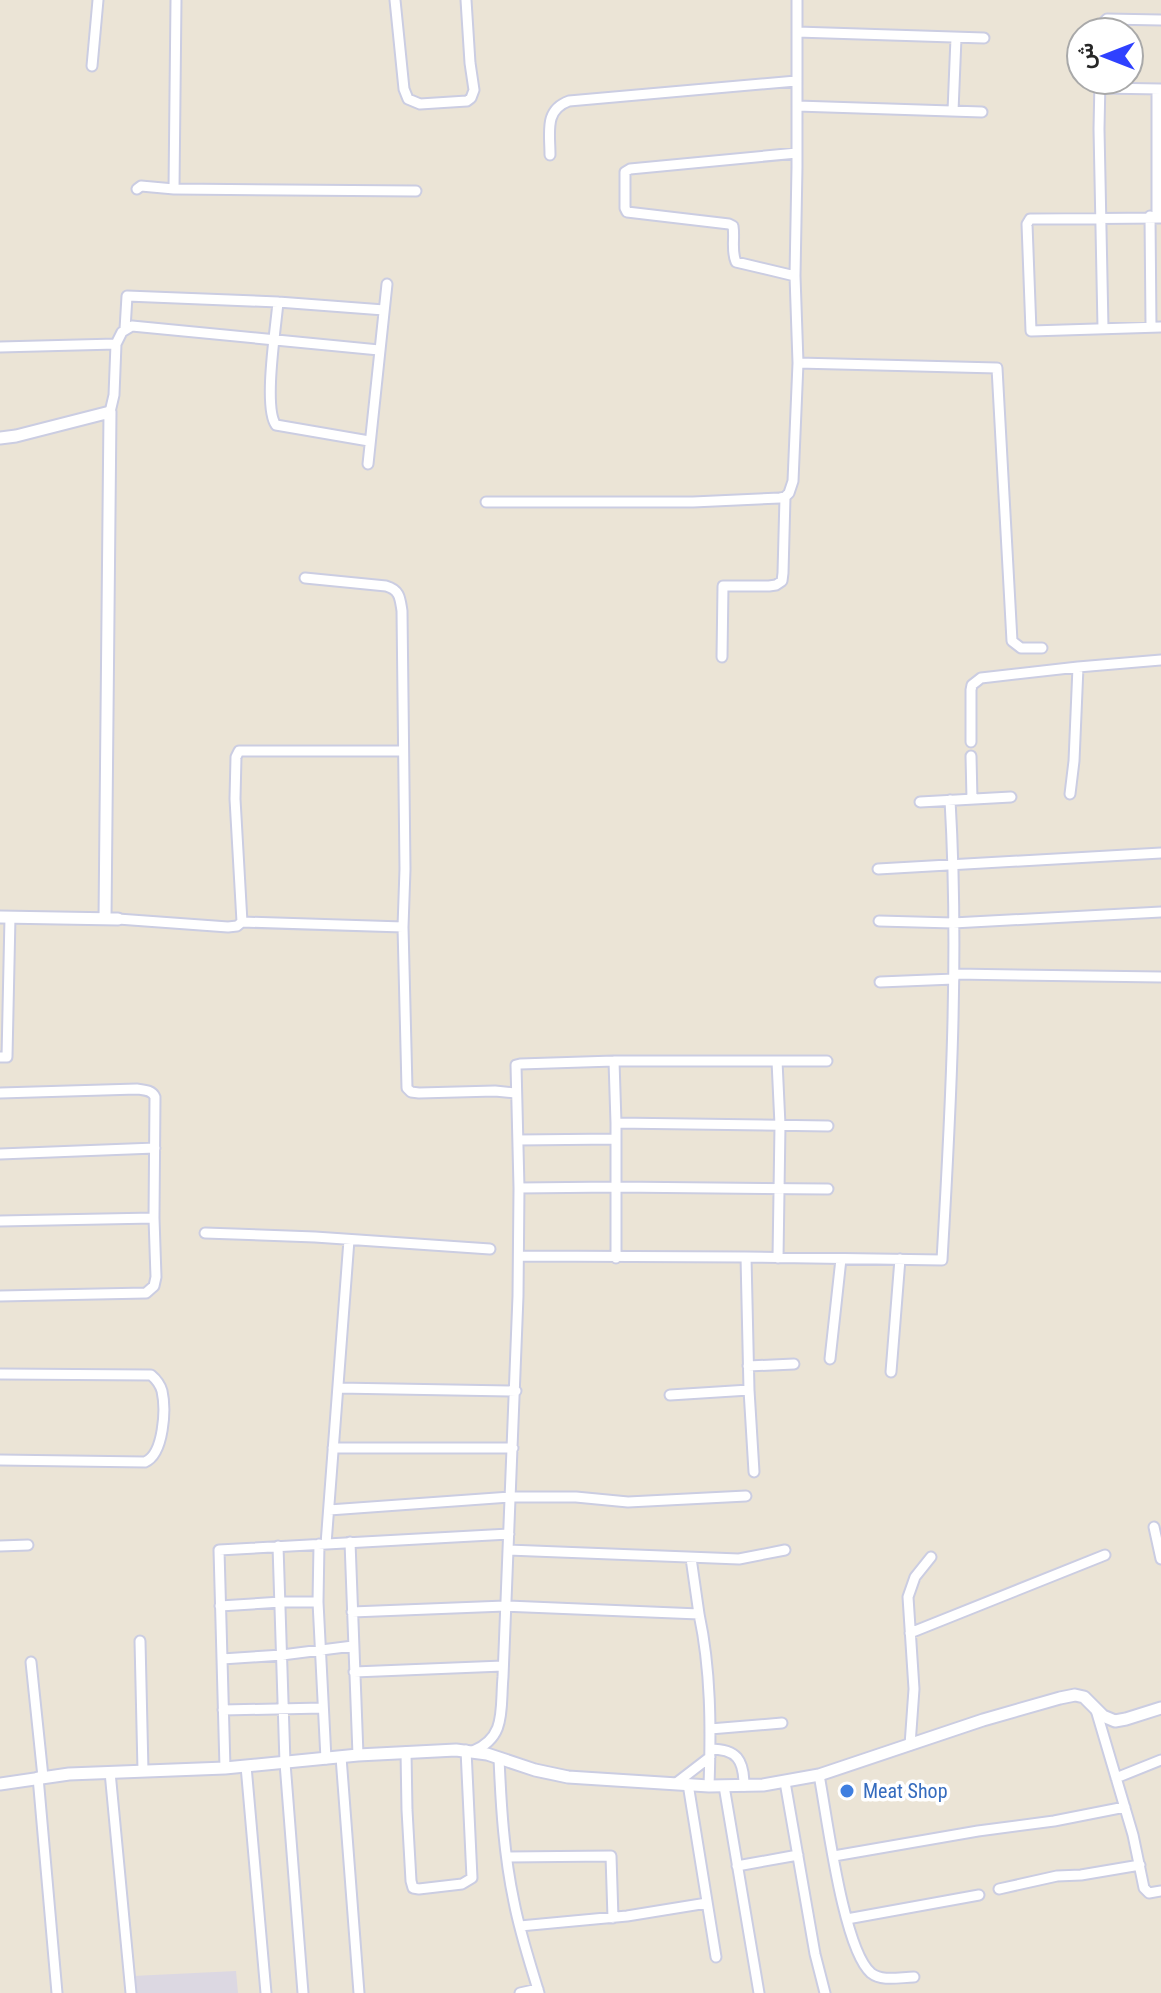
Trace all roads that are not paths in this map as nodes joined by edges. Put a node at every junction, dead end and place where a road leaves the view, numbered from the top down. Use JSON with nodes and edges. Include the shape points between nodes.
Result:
{"nodes":[{"id":1,"x":98,"y":0,"type":"edge"},
{"id":2,"x":176,"y":0,"type":"edge"},
{"id":3,"x":395,"y":0,"type":"edge"},
{"id":4,"x":466,"y":0,"type":"edge"},
{"id":5,"x":797,"y":0,"type":"edge"},
{"id":6,"x":797,"y":32,"type":"junction"},
{"id":7,"x":956,"y":38,"type":"junction"},
{"id":8,"x":984,"y":38,"type":"dead end"},
{"id":9,"x":92,"y":66,"type":"dead end"},
{"id":10,"x":796,"y":81,"type":"junction"},
{"id":11,"x":1159,"y":89,"type":"edge"},
{"id":12,"x":1100,"y":96,"type":"edge"},
{"id":13,"x":797,"y":106,"type":"junction"},
{"id":14,"x":953,"y":111,"type":"junction"},
{"id":15,"x":982,"y":112,"type":"dead end"},
{"id":16,"x":797,"y":153,"type":"junction"},
{"id":17,"x":550,"y":155,"type":"dead end"},
{"id":18,"x":137,"y":189,"type":"dead end"},
{"id":19,"x":174,"y":189,"type":"junction"},
{"id":20,"x":416,"y":191,"type":"dead end"},
{"id":21,"x":1156,"y":217,"type":"edge"},
{"id":22,"x":1101,"y":218,"type":"junction"},
{"id":23,"x":795,"y":276,"type":"junction"},
{"id":24,"x":387,"y":284,"type":"dead end"},
{"id":25,"x":278,"y":302,"type":"junction"},
{"id":26,"x":384,"y":310,"type":"junction"},
{"id":27,"x":1156,"y":326,"type":"edge"},
{"id":28,"x":1103,"y":328,"type":"junction"},
{"id":29,"x":125,"y":329,"type":"junction"},
{"id":30,"x":276,"y":340,"type":"junction"},
{"id":31,"x":116,"y":344,"type":"junction"},
{"id":32,"x":0,"y":347,"type":"edge"},
{"id":33,"x":379,"y":350,"type":"junction"},
{"id":34,"x":798,"y":363,"type":"junction"},
{"id":35,"x":110,"y":412,"type":"junction"},
{"id":36,"x":0,"y":438,"type":"edge"},
{"id":37,"x":369,"y":441,"type":"junction"},
{"id":38,"x":368,"y":464,"type":"dead end"},
{"id":39,"x":785,"y":497,"type":"junction"},
{"id":40,"x":486,"y":502,"type":"dead end"},
{"id":41,"x":305,"y":578,"type":"dead end"},
{"id":42,"x":1042,"y":648,"type":"dead end"},
{"id":43,"x":722,"y":657,"type":"dead end"},
{"id":44,"x":1161,"y":660,"type":"edge"},
{"id":45,"x":1078,"y":667,"type":"junction"},
{"id":46,"x":971,"y":742,"type":"dead end"},
{"id":47,"x":403,"y":751,"type":"junction"},
{"id":48,"x":971,"y":756,"type":"dead end"},
{"id":49,"x":1070,"y":794,"type":"dead end"},
{"id":50,"x":1011,"y":797,"type":"dead end"},
{"id":51,"x":972,"y":799,"type":"junction"},
{"id":52,"x":950,"y":800,"type":"junction"},
{"id":53,"x":920,"y":802,"type":"dead end"},
{"id":54,"x":1161,"y":853,"type":"edge"},
{"id":55,"x":954,"y":865,"type":"junction"},
{"id":56,"x":878,"y":869,"type":"dead end"},
{"id":57,"x":1161,"y":912,"type":"edge"},
{"id":58,"x":5,"y":917,"type":"edge"},
{"id":59,"x":111,"y":919,"type":"junction"},
{"id":60,"x":879,"y":921,"type":"dead end"},
{"id":61,"x":242,"y":922,"type":"junction"},
{"id":62,"x":953,"y":923,"type":"junction"},
{"id":63,"x":403,"y":927,"type":"junction"},
{"id":64,"x":954,"y":976,"type":"junction"},
{"id":65,"x":1161,"y":977,"type":"edge"},
{"id":66,"x":880,"y":982,"type":"dead end"},
{"id":67,"x":0,"y":1057,"type":"edge"},
{"id":68,"x":614,"y":1061,"type":"junction"},
{"id":69,"x":777,"y":1061,"type":"junction"},
{"id":70,"x":827,"y":1061,"type":"dead end"},
{"id":71,"x":0,"y":1093,"type":"edge"},
{"id":72,"x":515,"y":1093,"type":"junction"},
{"id":73,"x":616,"y":1123,"type":"junction"},
{"id":74,"x":780,"y":1125,"type":"junction"},
{"id":75,"x":828,"y":1126,"type":"dead end"},
{"id":76,"x":616,"y":1139,"type":"junction"},
{"id":77,"x":518,"y":1140,"type":"junction"},
{"id":78,"x":155,"y":1148,"type":"junction"},
{"id":79,"x":0,"y":1154,"type":"edge"},
{"id":80,"x":616,"y":1187,"type":"junction"},
{"id":81,"x":519,"y":1188,"type":"junction"},
{"id":82,"x":828,"y":1189,"type":"dead end"},
{"id":83,"x":779,"y":1190,"type":"junction"},
{"id":84,"x":154,"y":1218,"type":"junction"},
{"id":85,"x":0,"y":1221,"type":"edge"},
{"id":86,"x":205,"y":1233,"type":"dead end"},
{"id":87,"x":349,"y":1240,"type":"junction"},
{"id":88,"x":490,"y":1249,"type":"dead end"},
{"id":89,"x":519,"y":1256,"type":"junction"},
{"id":90,"x":746,"y":1257,"type":"junction"},
{"id":91,"x":616,"y":1258,"type":"junction"},
{"id":92,"x":778,"y":1258,"type":"junction"},
{"id":93,"x":841,"y":1259,"type":"junction"},
{"id":94,"x":900,"y":1259,"type":"junction"},
{"id":95,"x":0,"y":1296,"type":"edge"},
{"id":96,"x":830,"y":1359,"type":"dead end"},
{"id":97,"x":794,"y":1364,"type":"dead end"},
{"id":98,"x":748,"y":1366,"type":"junction"},
{"id":99,"x":891,"y":1372,"type":"dead end"},
{"id":100,"x":0,"y":1374,"type":"edge"},
{"id":101,"x":338,"y":1388,"type":"junction"},
{"id":102,"x":749,"y":1390,"type":"junction"},
{"id":103,"x":516,"y":1391,"type":"junction"},
{"id":104,"x":670,"y":1395,"type":"dead end"},
{"id":105,"x":333,"y":1448,"type":"junction"},
{"id":106,"x":513,"y":1448,"type":"junction"},
{"id":107,"x":0,"y":1460,"type":"edge"},
{"id":108,"x":754,"y":1472,"type":"dead end"},
{"id":109,"x":746,"y":1496,"type":"dead end"},
{"id":110,"x":511,"y":1497,"type":"junction"},
{"id":111,"x":329,"y":1510,"type":"junction"},
{"id":112,"x":1154,"y":1527,"type":"dead end"},
{"id":113,"x":509,"y":1534,"type":"junction"},
{"id":114,"x":350,"y":1542,"type":"junction"},
{"id":115,"x":323,"y":1544,"type":"junction"},
{"id":116,"x":28,"y":1545,"type":"dead end"},
{"id":117,"x":0,"y":1546,"type":"edge"},
{"id":118,"x":278,"y":1546,"type":"junction"},
{"id":119,"x":508,"y":1550,"type":"junction"},
{"id":120,"x":785,"y":1550,"type":"dead end"},
{"id":121,"x":1105,"y":1555,"type":"dead end"},
{"id":122,"x":931,"y":1557,"type":"dead end"},
{"id":123,"x":691,"y":1558,"type":"junction"},
{"id":124,"x":1161,"y":1559,"type":"edge"},
{"id":125,"x":281,"y":1602,"type":"junction"},
{"id":126,"x":318,"y":1602,"type":"junction"},
{"id":127,"x":220,"y":1606,"type":"junction"},
{"id":128,"x":505,"y":1606,"type":"junction"},
{"id":129,"x":352,"y":1612,"type":"junction"},
{"id":130,"x":699,"y":1614,"type":"junction"},
{"id":131,"x":910,"y":1633,"type":"junction"},
{"id":132,"x":140,"y":1641,"type":"dead end"},
{"id":133,"x":353,"y":1646,"type":"junction"},
{"id":134,"x":320,"y":1651,"type":"junction"},
{"id":135,"x":282,"y":1655,"type":"junction"},
{"id":136,"x":222,"y":1659,"type":"junction"},
{"id":137,"x":31,"y":1662,"type":"dead end"},
{"id":138,"x":503,"y":1666,"type":"junction"},
{"id":139,"x":354,"y":1672,"type":"junction"},
{"id":140,"x":323,"y":1708,"type":"junction"},
{"id":141,"x":1096,"y":1708,"type":"junction"},
{"id":142,"x":1161,"y":1708,"type":"edge"},
{"id":143,"x":223,"y":1710,"type":"junction"},
{"id":144,"x":283,"y":1710,"type":"junction"},
{"id":145,"x":782,"y":1723,"type":"dead end"},
{"id":146,"x":710,"y":1729,"type":"junction"},
{"id":147,"x":910,"y":1745,"type":"junction"},
{"id":148,"x":469,"y":1750,"type":"junction"},
{"id":149,"x":406,"y":1752,"type":"junction"},
{"id":150,"x":710,"y":1753,"type":"junction"},
{"id":151,"x":358,"y":1755,"type":"junction"},
{"id":152,"x":341,"y":1757,"type":"junction"},
{"id":153,"x":499,"y":1758,"type":"junction"},
{"id":154,"x":326,"y":1759,"type":"junction"},
{"id":155,"x":1161,"y":1760,"type":"edge"},
{"id":156,"x":285,"y":1763,"type":"junction"},
{"id":157,"x":246,"y":1766,"type":"junction"},
{"id":158,"x":225,"y":1768,"type":"junction"},
{"id":159,"x":143,"y":1771,"type":"junction"},
{"id":160,"x":110,"y":1772,"type":"junction"},
{"id":161,"x":819,"y":1775,"type":"junction"},
{"id":162,"x":41,"y":1777,"type":"junction"},
{"id":163,"x":1116,"y":1778,"type":"junction"},
{"id":164,"x":785,"y":1782,"type":"junction"},
{"id":165,"x":0,"y":1784,"type":"edge"},
{"id":166,"x":681,"y":1784,"type":"junction"},
{"id":167,"x":709,"y":1786,"type":"junction"},
{"id":168,"x":724,"y":1786,"type":"junction"},
{"id":169,"x":744,"y":1786,"type":"junction"},
{"id":170,"x":1125,"y":1807,"type":"junction"},
{"id":171,"x":798,"y":1855,"type":"junction"},
{"id":172,"x":834,"y":1856,"type":"junction"},
{"id":173,"x":507,"y":1857,"type":"junction"},
{"id":174,"x":1140,"y":1865,"type":"junction"},
{"id":175,"x":737,"y":1866,"type":"junction"},
{"id":176,"x":999,"y":1889,"type":"dead end"},
{"id":177,"x":1161,"y":1891,"type":"edge"},
{"id":178,"x":979,"y":1895,"type":"dead end"},
{"id":179,"x":707,"y":1903,"type":"junction"},
{"id":180,"x":613,"y":1918,"type":"junction"},
{"id":181,"x":847,"y":1919,"type":"junction"},
{"id":182,"x":520,"y":1926,"type":"junction"},
{"id":183,"x":716,"y":1957,"type":"dead end"},
{"id":184,"x":914,"y":1977,"type":"dead end"},
{"id":185,"x":538,"y":1991,"type":"edge"},
{"id":186,"x":57,"y":1993,"type":"edge"},
{"id":187,"x":131,"y":1993,"type":"edge"},
{"id":188,"x":266,"y":1993,"type":"edge"},
{"id":189,"x":303,"y":1993,"type":"edge"},
{"id":190,"x":359,"y":1993,"type":"edge"},
{"id":191,"x":520,"y":1993,"type":"edge"},
{"id":192,"x":759,"y":1993,"type":"edge"},
{"id":193,"x":825,"y":1993,"type":"edge"}],
"edges":[{"from":1,"to":9,"type":"street"},
{"from":2,"to":19,"type":"street"},
{"from":3,"to":4,"type":"street","via":[[404,89],[408,99],[420,104],[467,101],[473,94]]},
{"from":5,"to":6,"type":"street"},
{"from":6,"to":7,"type":"street"},
{"from":6,"to":10,"type":"street"},
{"from":7,"to":8,"type":"street"},
{"from":7,"to":14,"type":"street"},
{"from":10,"to":13,"type":"street"},
{"from":10,"to":17,"type":"street","via":[[569,101],[551,118]]},
{"from":11,"to":21,"type":"street"},
{"from":12,"to":22,"type":"street"},
{"from":13,"to":14,"type":"street"},
{"from":13,"to":16,"type":"street"},
{"from":14,"to":15,"type":"street"},
{"from":16,"to":23,"type":"street"},
{"from":16,"to":23,"type":"street","via":[[625,172],[627,212],[729,224],[736,262]]},
{"from":18,"to":19,"type":"street"},
{"from":19,"to":20,"type":"street"},
{"from":21,"to":22,"type":"street"},
{"from":21,"to":27,"type":"street"},
{"from":22,"to":28,"type":"street"},
{"from":22,"to":28,"type":"street","via":[[1028,221],[1029,328]]},
{"from":23,"to":34,"type":"street"},
{"from":24,"to":26,"type":"street"},
{"from":25,"to":26,"type":"street"},
{"from":25,"to":29,"type":"street","via":[[127,296]]},
{"from":25,"to":30,"type":"street"},
{"from":26,"to":33,"type":"street"},
{"from":27,"to":28,"type":"street"},
{"from":29,"to":30,"type":"street"},
{"from":29,"to":31,"type":"street"},
{"from":30,"to":33,"type":"street"},
{"from":30,"to":37,"type":"street","via":[[271,377],[274,423]]},
{"from":31,"to":32,"type":"street"},
{"from":31,"to":35,"type":"street"},
{"from":33,"to":37,"type":"street"},
{"from":34,"to":39,"type":"street","via":[[794,469]]},
{"from":34,"to":42,"type":"street","via":[[997,368],[1012,641],[1021,648]]},
{"from":35,"to":36,"type":"street"},
{"from":35,"to":59,"type":"street"},
{"from":37,"to":38,"type":"street"},
{"from":39,"to":40,"type":"street"},
{"from":39,"to":43,"type":"street","via":[[782,581],[723,586]]},
{"from":41,"to":47,"type":"street","via":[[386,586],[400,595]]},
{"from":44,"to":45,"type":"street"},
{"from":45,"to":46,"type":"street","via":[[975,681]]},
{"from":45,"to":49,"type":"street"},
{"from":47,"to":61,"type":"street","via":[[239,751],[235,799]]},
{"from":47,"to":63,"type":"street"},
{"from":48,"to":51,"type":"street"},
{"from":50,"to":51,"type":"street"},
{"from":51,"to":52,"type":"street"},
{"from":52,"to":53,"type":"street"},
{"from":52,"to":55,"type":"street"},
{"from":54,"to":55,"type":"street"},
{"from":55,"to":56,"type":"street"},
{"from":55,"to":62,"type":"street"},
{"from":57,"to":62,"type":"street"},
{"from":58,"to":59,"type":"street"},
{"from":58,"to":67,"type":"street","via":[[7,1057]]},
{"from":59,"to":61,"type":"street","via":[[228,927]]},
{"from":60,"to":62,"type":"street"},
{"from":61,"to":63,"type":"street"},
{"from":62,"to":64,"type":"street"},
{"from":63,"to":72,"type":"street","via":[[407,1088],[419,1093]]},
{"from":64,"to":65,"type":"street"},
{"from":64,"to":66,"type":"street"},
{"from":64,"to":94,"type":"street","via":[[942,1260]]},
{"from":68,"to":69,"type":"street"},
{"from":68,"to":72,"type":"street","via":[[516,1065]]},
{"from":68,"to":73,"type":"street"},
{"from":69,"to":70,"type":"street"},
{"from":69,"to":74,"type":"street"},
{"from":71,"to":78,"type":"street","via":[[150,1091],[155,1097]]},
{"from":72,"to":77,"type":"street"},
{"from":73,"to":74,"type":"street"},
{"from":73,"to":76,"type":"street"},
{"from":74,"to":75,"type":"street"},
{"from":74,"to":83,"type":"street"},
{"from":76,"to":77,"type":"street"},
{"from":76,"to":80,"type":"street"},
{"from":77,"to":81,"type":"street"},
{"from":78,"to":79,"type":"street"},
{"from":78,"to":84,"type":"street"},
{"from":80,"to":81,"type":"street"},
{"from":80,"to":83,"type":"street"},
{"from":80,"to":91,"type":"street"},
{"from":81,"to":89,"type":"street"},
{"from":82,"to":83,"type":"street"},
{"from":83,"to":92,"type":"street"},
{"from":84,"to":85,"type":"street"},
{"from":84,"to":95,"type":"street","via":[[156,1277],[149,1292]]},
{"from":86,"to":87,"type":"street"},
{"from":87,"to":88,"type":"street"},
{"from":87,"to":101,"type":"street"},
{"from":89,"to":91,"type":"street"},
{"from":89,"to":103,"type":"street"},
{"from":90,"to":91,"type":"street"},
{"from":90,"to":92,"type":"street"},
{"from":90,"to":98,"type":"street"},
{"from":92,"to":93,"type":"street"},
{"from":93,"to":94,"type":"street"},
{"from":93,"to":96,"type":"street"},
{"from":94,"to":99,"type":"street"},
{"from":97,"to":98,"type":"street"},
{"from":98,"to":102,"type":"street"},
{"from":100,"to":107,"type":"street","via":[[151,1375],[159,1383],[163,1402],[159,1447],[151,1460]]},
{"from":101,"to":103,"type":"street"},
{"from":101,"to":105,"type":"street"},
{"from":102,"to":104,"type":"street"},
{"from":102,"to":108,"type":"street"},
{"from":103,"to":106,"type":"street"},
{"from":105,"to":106,"type":"street"},
{"from":105,"to":111,"type":"street"},
{"from":106,"to":110,"type":"street"},
{"from":109,"to":110,"type":"street","via":[[628,1502]]},
{"from":110,"to":111,"type":"street"},
{"from":110,"to":113,"type":"street"},
{"from":111,"to":115,"type":"street"},
{"from":112,"to":124,"type":"street"},
{"from":113,"to":114,"type":"street"},
{"from":113,"to":119,"type":"street"},
{"from":114,"to":115,"type":"street"},
{"from":114,"to":129,"type":"street"},
{"from":115,"to":118,"type":"street"},
{"from":115,"to":126,"type":"street"},
{"from":116,"to":117,"type":"street"},
{"from":118,"to":125,"type":"street"},
{"from":118,"to":127,"type":"street","via":[[219,1550]]},
{"from":119,"to":123,"type":"street"},
{"from":119,"to":128,"type":"street"},
{"from":120,"to":123,"type":"street","via":[[739,1559]]},
{"from":121,"to":131,"type":"street"},
{"from":122,"to":131,"type":"street","via":[[909,1591]]},
{"from":123,"to":130,"type":"street"},
{"from":125,"to":126,"type":"street"},
{"from":125,"to":127,"type":"street"},
{"from":125,"to":135,"type":"street"},
{"from":126,"to":134,"type":"street"},
{"from":127,"to":136,"type":"street"},
{"from":128,"to":129,"type":"street"},
{"from":128,"to":130,"type":"street"},
{"from":128,"to":138,"type":"street"},
{"from":129,"to":133,"type":"street"},
{"from":130,"to":146,"type":"street"},
{"from":131,"to":147,"type":"street"},
{"from":132,"to":159,"type":"street"},
{"from":133,"to":134,"type":"street"},
{"from":133,"to":139,"type":"street"},
{"from":134,"to":135,"type":"street"},
{"from":134,"to":140,"type":"street"},
{"from":135,"to":136,"type":"street"},
{"from":135,"to":144,"type":"street"},
{"from":136,"to":143,"type":"street"},
{"from":137,"to":162,"type":"street"},
{"from":138,"to":139,"type":"street"},
{"from":138,"to":148,"type":"street","via":[[497,1729],[489,1743]]},
{"from":139,"to":151,"type":"street"},
{"from":140,"to":144,"type":"street"},
{"from":140,"to":154,"type":"street"},
{"from":141,"to":142,"type":"street","via":[[1107,1719],[1119,1721]]},
{"from":141,"to":147,"type":"street","via":[[1084,1697],[1060,1698]]},
{"from":141,"to":163,"type":"street"},
{"from":143,"to":144,"type":"street"},
{"from":143,"to":158,"type":"street"},
{"from":144,"to":156,"type":"street"},
{"from":145,"to":146,"type":"street"},
{"from":146,"to":150,"type":"street"},
{"from":147,"to":161,"type":"street"},
{"from":148,"to":149,"type":"street"},
{"from":148,"to":149,"type":"street","via":[[472,1878],[419,1889],[412,1883]]},
{"from":148,"to":153,"type":"street"},
{"from":149,"to":151,"type":"street"},
{"from":150,"to":166,"type":"street"},
{"from":150,"to":167,"type":"street"},
{"from":150,"to":169,"type":"street","via":[[725,1749],[735,1755],[744,1770]]},
{"from":151,"to":152,"type":"street"},
{"from":152,"to":154,"type":"street"},
{"from":152,"to":190,"type":"street"},
{"from":153,"to":166,"type":"street","via":[[568,1777]]},
{"from":153,"to":173,"type":"street"},
{"from":154,"to":156,"type":"street"},
{"from":155,"to":163,"type":"street"},
{"from":156,"to":157,"type":"street"},
{"from":156,"to":189,"type":"street"},
{"from":157,"to":158,"type":"street"},
{"from":157,"to":188,"type":"street"},
{"from":158,"to":159,"type":"street"},
{"from":159,"to":160,"type":"street"},
{"from":160,"to":162,"type":"street"},
{"from":160,"to":187,"type":"street"},
{"from":161,"to":164,"type":"street"},
{"from":161,"to":172,"type":"street"},
{"from":162,"to":165,"type":"street"},
{"from":162,"to":186,"type":"street"},
{"from":163,"to":170,"type":"street"},
{"from":164,"to":169,"type":"street"},
{"from":164,"to":171,"type":"street"},
{"from":166,"to":167,"type":"street"},
{"from":166,"to":179,"type":"street"},
{"from":167,"to":168,"type":"street"},
{"from":168,"to":169,"type":"street"},
{"from":168,"to":175,"type":"street"},
{"from":170,"to":172,"type":"street"},
{"from":170,"to":174,"type":"street"},
{"from":171,"to":175,"type":"street"},
{"from":171,"to":193,"type":"street"},
{"from":172,"to":181,"type":"street"},
{"from":173,"to":180,"type":"street","via":[[611,1856]]},
{"from":173,"to":182,"type":"street"},
{"from":174,"to":176,"type":"street"},
{"from":174,"to":177,"type":"street","via":[[1145,1891]]},
{"from":175,"to":192,"type":"street"},
{"from":178,"to":181,"type":"street"},
{"from":179,"to":180,"type":"street"},
{"from":179,"to":183,"type":"street"},
{"from":180,"to":182,"type":"street"},
{"from":181,"to":184,"type":"street","via":[[872,1974]]},
{"from":182,"to":185,"type":"street"},
{"from":185,"to":191,"type":"street"}]}
